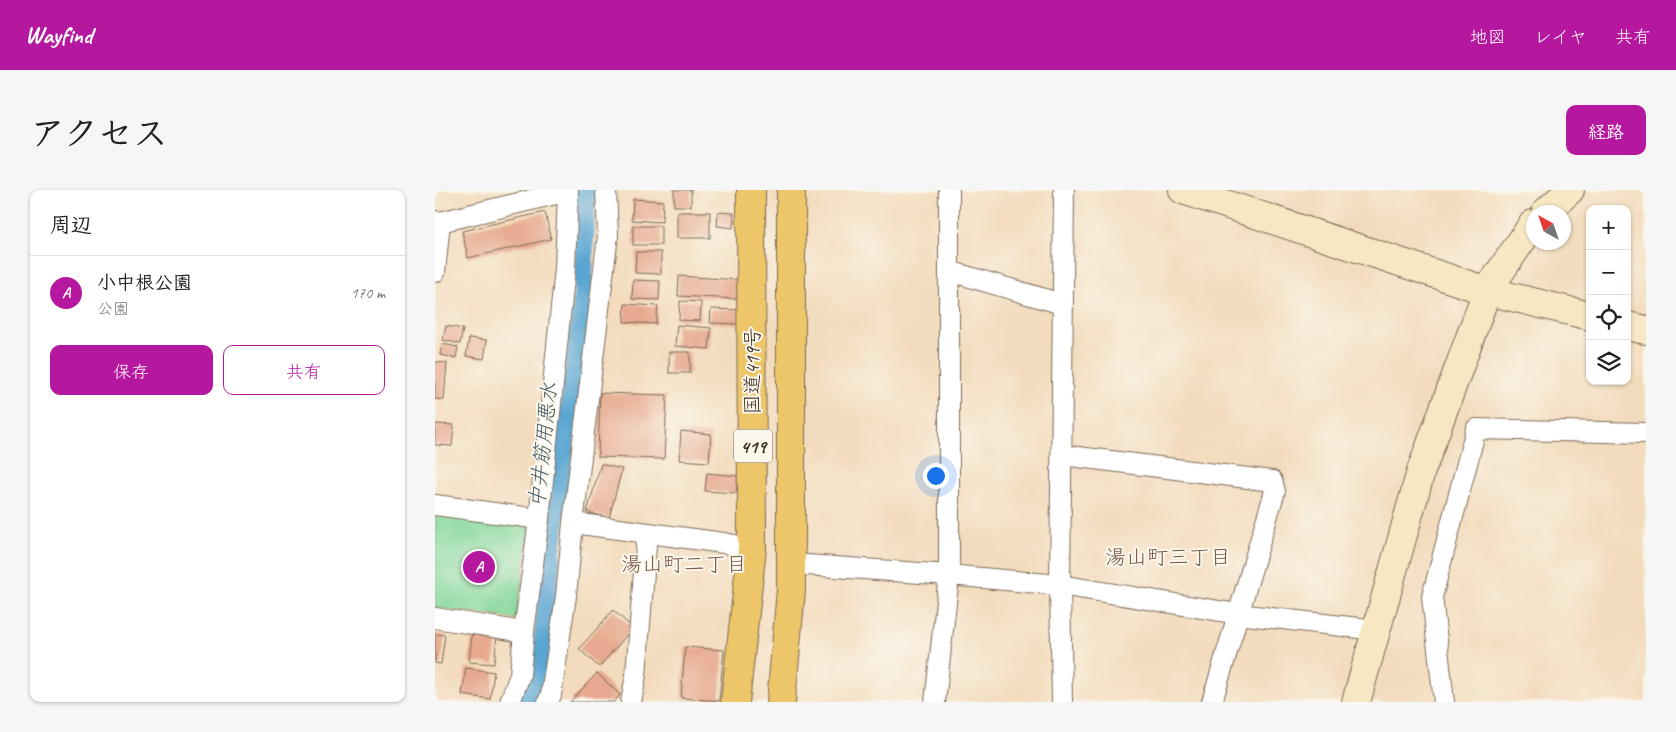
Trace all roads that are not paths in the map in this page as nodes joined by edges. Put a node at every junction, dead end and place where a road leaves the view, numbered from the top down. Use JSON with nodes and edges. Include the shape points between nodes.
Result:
{"nodes":[{"id":1,"x":606,"y":190,"type":"edge"},
{"id":2,"x":751,"y":190,"type":"edge"},
{"id":3,"x":791,"y":190,"type":"edge"},
{"id":4,"x":949,"y":190,"type":"edge"},
{"id":5,"x":1064,"y":190,"type":"edge"},
{"id":6,"x":1183,"y":190,"type":"edge"},
{"id":7,"x":1570,"y":190,"type":"edge"},
{"id":8,"x":568,"y":191,"type":"edge"},
{"id":9,"x":1554,"y":205,"type":"edge"},
{"id":10,"x":437,"y":221,"type":"edge"},
{"id":11,"x":1526,"y":234,"type":"edge"},
{"id":12,"x":949,"y":271,"type":"junction"},
{"id":13,"x":435,"y":272,"type":"edge"},
{"id":14,"x":1487,"y":291,"type":"junction"},
{"id":15,"x":1062,"y":304,"type":"junction"},
{"id":16,"x":1586,"y":315,"type":"edge"},
{"id":17,"x":1631,"y":327,"type":"edge"},
{"id":18,"x":1646,"y":330,"type":"edge"},
{"id":19,"x":1646,"y":433,"type":"edge"},
{"id":20,"x":1063,"y":455,"type":"junction"},
{"id":21,"x":435,"y":505,"type":"edge"},
{"id":22,"x":539,"y":519,"type":"junction"},
{"id":23,"x":573,"y":523,"type":"junction"},
{"id":24,"x":647,"y":533,"type":"junction"},
{"id":25,"x":753,"y":548,"type":"junction"},
{"id":26,"x":792,"y":564,"type":"junction"},
{"id":27,"x":949,"y":575,"type":"junction"},
{"id":28,"x":1060,"y":586,"type":"junction"},
{"id":29,"x":1238,"y":614,"type":"junction"},
{"id":30,"x":435,"y":618,"type":"edge"},
{"id":31,"x":1376,"y":630,"type":"junction"},
{"id":32,"x":524,"y":632,"type":"junction"},
{"id":33,"x":510,"y":702,"type":"edge"},
{"id":34,"x":549,"y":702,"type":"edge"},
{"id":35,"x":631,"y":702,"type":"edge"},
{"id":36,"x":735,"y":702,"type":"edge"},
{"id":37,"x":781,"y":702,"type":"edge"},
{"id":38,"x":935,"y":702,"type":"edge"},
{"id":39,"x":1062,"y":702,"type":"edge"},
{"id":40,"x":1212,"y":702,"type":"edge"},
{"id":41,"x":1356,"y":702,"type":"edge"},
{"id":42,"x":1445,"y":702,"type":"edge"}],
"edges":[{"from":1,"to":23,"type":"street","via":[[608,235]]},
{"from":2,"to":25,"type":"highway","name":"国道419号","number":"419"},
{"from":3,"to":26,"type":"highway","name":"国道419号","number":"419"},
{"from":4,"to":12,"type":"street"},
{"from":5,"to":15,"type":"street"},
{"from":6,"to":14,"type":"street"},
{"from":7,"to":9,"type":"street"},
{"from":8,"to":10,"type":"street"},
{"from":8,"to":22,"type":"street","via":[[565,269]]},
{"from":10,"to":13,"type":"street"},
{"from":11,"to":14,"type":"street"},
{"from":12,"to":15,"type":"street"},
{"from":12,"to":27,"type":"street"},
{"from":14,"to":16,"type":"street"},
{"from":14,"to":31,"type":"street","via":[[1421,471]]},
{"from":15,"to":20,"type":"street"},
{"from":17,"to":18,"type":"street"},
{"from":19,"to":42,"type":"street","via":[[1476,429],[1433,597]]},
{"from":20,"to":28,"type":"street"},
{"from":20,"to":29,"type":"street","via":[[1272,481],[1275,491]]},
{"from":21,"to":22,"type":"street"},
{"from":22,"to":32,"type":"street"},
{"from":23,"to":24,"type":"street"},
{"from":23,"to":34,"type":"street","via":[[566,596]]},
{"from":24,"to":25,"type":"street"},
{"from":24,"to":35,"type":"street"},
{"from":25,"to":36,"type":"highway","name":"国道419号","number":"419"},
{"from":26,"to":27,"type":"street"},
{"from":26,"to":37,"type":"highway","name":"国道419号","number":"419"},
{"from":27,"to":28,"type":"street"},
{"from":27,"to":38,"type":"street"},
{"from":28,"to":29,"type":"street"},
{"from":28,"to":39,"type":"street"},
{"from":29,"to":31,"type":"street"},
{"from":29,"to":40,"type":"street"},
{"from":30,"to":32,"type":"street"},
{"from":31,"to":41,"type":"street"},
{"from":32,"to":33,"type":"street","via":[[520,675]]}]}
